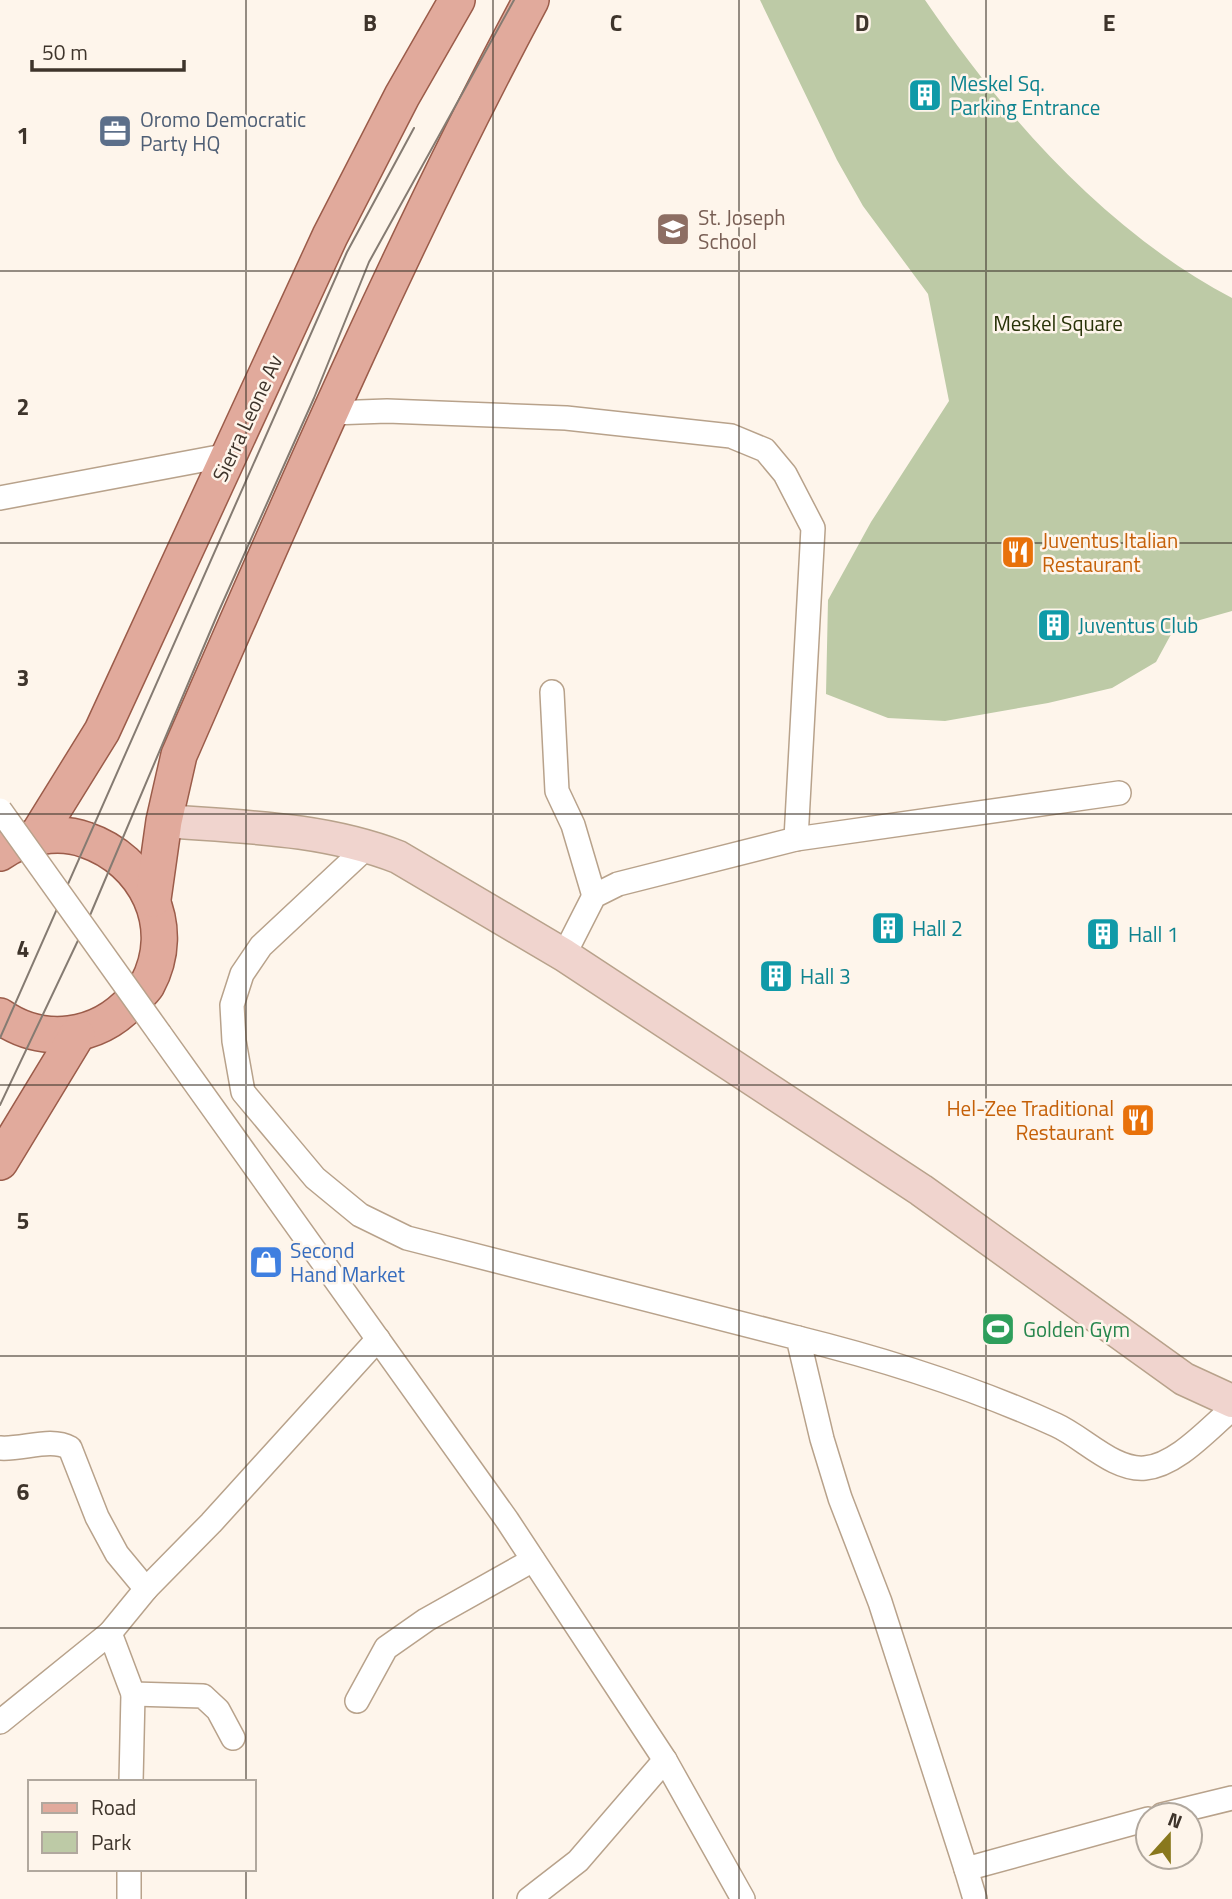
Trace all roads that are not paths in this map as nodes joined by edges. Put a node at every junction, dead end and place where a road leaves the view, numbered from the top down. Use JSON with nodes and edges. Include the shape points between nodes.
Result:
{"nodes":[{"id":1,"x":457,"y":0,"type":"edge"},
{"id":2,"x":531,"y":0,"type":"edge"},
{"id":3,"x":332,"y":414,"type":"junction"},
{"id":4,"x":229,"y":455,"type":"junction"},
{"id":5,"x":0,"y":498,"type":"edge"},
{"id":6,"x":552,"y":692,"type":"dead end"},
{"id":7,"x":1119,"y":793,"type":"dead end"},
{"id":8,"x":0,"y":810,"type":"edge"},
{"id":9,"x":164,"y":821,"type":"junction"},
{"id":10,"x":37,"y":836,"type":"junction"},
{"id":11,"x":796,"y":839,"type":"junction"},
{"id":12,"x":368,"y":846,"type":"junction"},
{"id":13,"x":0,"y":853,"type":"edge"},
{"id":14,"x":594,"y":895,"type":"junction"},
{"id":15,"x":153,"y":899,"type":"junction"},
{"id":16,"x":564,"y":956,"type":"junction"},
{"id":17,"x":0,"y":1016,"type":"edge"},
{"id":18,"x":77,"y":1035,"type":"junction"},
{"id":19,"x":0,"y":1162,"type":"edge"},
{"id":20,"x":798,"y":1338,"type":"junction"},
{"id":21,"x":378,"y":1339,"type":"junction"},
{"id":22,"x":1232,"y":1401,"type":"edge"},
{"id":23,"x":1232,"y":1409,"type":"edge"},
{"id":24,"x":0,"y":1448,"type":"edge"},
{"id":25,"x":533,"y":1560,"type":"junction"},
{"id":26,"x":146,"y":1589,"type":"junction"},
{"id":27,"x":110,"y":1633,"type":"junction"},
{"id":28,"x":133,"y":1694,"type":"junction"},
{"id":29,"x":357,"y":1701,"type":"dead end"},
{"id":30,"x":0,"y":1721,"type":"edge"},
{"id":31,"x":233,"y":1738,"type":"dead end"},
{"id":32,"x":665,"y":1760,"type":"junction"},
{"id":33,"x":131,"y":1780,"type":"edge"},
{"id":34,"x":1232,"y":1798,"type":"edge"},
{"id":35,"x":1204,"y":1805,"type":"edge"},
{"id":36,"x":1134,"y":1823,"type":"edge"},
{"id":37,"x":966,"y":1869,"type":"junction"},
{"id":38,"x":130,"y":1871,"type":"edge"},
{"id":39,"x":129,"y":1899,"type":"edge"},
{"id":40,"x":529,"y":1899,"type":"edge"},
{"id":41,"x":743,"y":1899,"type":"edge"},
{"id":42,"x":975,"y":1899,"type":"edge"}],
"edges":[{"from":1,"to":4,"type":"main road","name":"Sierra Leone Av","via":[[330,236]]},
{"from":2,"to":3,"type":"main road","via":[[401,256]]},
{"from":3,"to":9,"type":"main road","via":[[179,755]]},
{"from":3,"to":11,"type":"street","via":[[387,411],[566,418],[731,436],[765,450],[785,474],[813,528]]},
{"from":4,"to":5,"type":"street"},
{"from":4,"to":10,"type":"main road","name":"Sierra Leone Av","via":[[102,731]]},
{"from":6,"to":14,"type":"street","via":[[557,791],[573,825]]},
{"from":7,"to":11,"type":"street"},
{"from":8,"to":21,"type":"street","bridge":true},
{"from":9,"to":12,"type":"street","via":[[309,832]]},
{"from":9,"to":15,"type":"main road"},
{"from":10,"to":13,"type":"main road"},
{"from":10,"to":15,"type":"main road","via":[[73,835],[107,847],[134,869]]},
{"from":11,"to":14,"type":"street","via":[[618,884]]},
{"from":12,"to":16,"type":"street","via":[[398,857]]},
{"from":12,"to":20,"type":"street","via":[[261,946],[242,974],[232,1006],[243,1092],[315,1178],[359,1216],[407,1238]]},
{"from":14,"to":16,"type":"street"},
{"from":15,"to":18,"type":"main road","via":[[159,943],[147,985],[118,1017]]},
{"from":16,"to":22,"type":"street","via":[[921,1190],[1184,1379]]},
{"from":17,"to":18,"type":"main road","via":[[14,1026],[45,1035]]},
{"from":18,"to":19,"type":"main road"},
{"from":20,"to":23,"type":"street","via":[[992,1396],[1064,1429],[1125,1466],[1143,1469],[1164,1465]]},
{"from":20,"to":37,"type":"street","via":[[840,1498],[880,1602]]},
{"from":21,"to":25,"type":"street"},
{"from":21,"to":26,"type":"street"},
{"from":24,"to":26,"type":"street","via":[[61,1443],[70,1448],[97,1517],[117,1554]]},
{"from":25,"to":29,"type":"street","via":[[386,1648]]},
{"from":25,"to":32,"type":"street"},
{"from":26,"to":27,"type":"street"},
{"from":27,"to":28,"type":"street"},
{"from":27,"to":30,"type":"street"},
{"from":28,"to":31,"type":"street","via":[[203,1696],[218,1710]]},
{"from":28,"to":33,"type":"street"},
{"from":32,"to":40,"type":"street","via":[[578,1861]]},
{"from":32,"to":41,"type":"street"},
{"from":34,"to":35,"type":"street"},
{"from":36,"to":37,"type":"street"},
{"from":37,"to":42,"type":"street"},
{"from":38,"to":39,"type":"street"}]}
